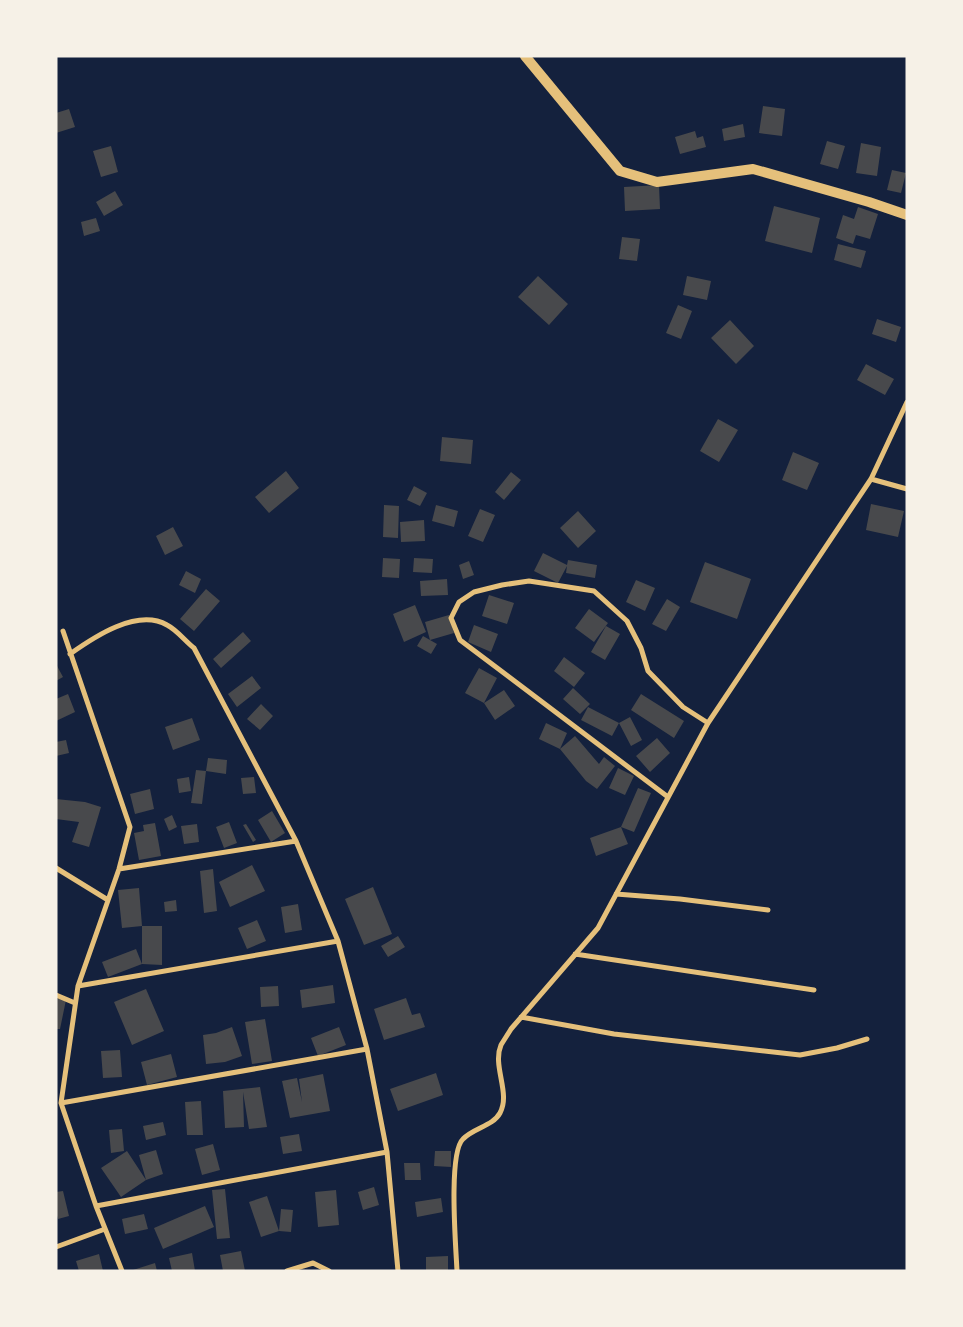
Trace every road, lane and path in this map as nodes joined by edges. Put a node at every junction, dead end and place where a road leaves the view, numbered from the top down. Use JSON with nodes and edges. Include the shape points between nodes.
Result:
{"nodes":[{"id":1,"x":526,"y":56,"type":"edge"},
{"id":2,"x":907,"y":215,"type":"edge"},
{"id":3,"x":907,"y":402,"type":"edge"},
{"id":4,"x":871,"y":479,"type":"junction"},
{"id":5,"x":907,"y":489,"type":"edge"},
{"id":6,"x":63,"y":631,"type":"dead end"},
{"id":7,"x":70,"y":654,"type":"junction"},
{"id":8,"x":708,"y":723,"type":"junction"},
{"id":9,"x":668,"y":797,"type":"junction"},
{"id":10,"x":296,"y":841,"type":"junction"},
{"id":11,"x":56,"y":868,"type":"edge"},
{"id":12,"x":119,"y":869,"type":"junction"},
{"id":13,"x":616,"y":894,"type":"junction"},
{"id":14,"x":108,"y":900,"type":"junction"},
{"id":15,"x":768,"y":910,"type":"dead end"},
{"id":16,"x":338,"y":940,"type":"junction"},
{"id":17,"x":575,"y":954,"type":"junction"},
{"id":18,"x":78,"y":986,"type":"junction"},
{"id":19,"x":814,"y":990,"type":"dead end"},
{"id":20,"x":56,"y":995,"type":"edge"},
{"id":21,"x":75,"y":1003,"type":"junction"},
{"id":22,"x":522,"y":1017,"type":"junction"},
{"id":23,"x":867,"y":1039,"type":"dead end"},
{"id":24,"x":367,"y":1049,"type":"junction"},
{"id":25,"x":61,"y":1103,"type":"junction"},
{"id":26,"x":56,"y":1113,"type":"edge"},
{"id":27,"x":64,"y":1113,"type":"junction"},
{"id":28,"x":387,"y":1152,"type":"junction"},
{"id":29,"x":96,"y":1206,"type":"junction"},
{"id":30,"x":105,"y":1230,"type":"junction"},
{"id":31,"x":56,"y":1247,"type":"edge"},
{"id":32,"x":122,"y":1271,"type":"edge"},
{"id":33,"x":287,"y":1271,"type":"edge"},
{"id":34,"x":329,"y":1271,"type":"edge"},
{"id":35,"x":398,"y":1271,"type":"edge"},
{"id":36,"x":456,"y":1271,"type":"edge"}],
"edges":[{"from":1,"to":2,"type":"main road","via":[[620,171],[657,182],[753,169]]},
{"from":3,"to":4,"type":"street"},
{"from":4,"to":5,"type":"street"},
{"from":4,"to":8,"type":"street"},
{"from":6,"to":7,"type":"street"},
{"from":7,"to":10,"type":"street","via":[[99,634],[132,621],[155,621],[167,625],[194,648]]},
{"from":7,"to":12,"type":"street","via":[[130,827]]},
{"from":8,"to":9,"type":"street"},
{"from":8,"to":9,"type":"street","via":[[683,707],[648,671],[627,621],[594,591],[529,581],[474,592],[459,602],[452,618],[460,640]]},
{"from":9,"to":13,"type":"street"},
{"from":10,"to":12,"type":"street"},
{"from":10,"to":16,"type":"street"},
{"from":11,"to":14,"type":"street"},
{"from":12,"to":14,"type":"street"},
{"from":13,"to":15,"type":"street"},
{"from":13,"to":17,"type":"street","via":[[598,928]]},
{"from":14,"to":18,"type":"street"},
{"from":16,"to":18,"type":"street"},
{"from":16,"to":24,"type":"street"},
{"from":17,"to":19,"type":"street"},
{"from":17,"to":22,"type":"street"},
{"from":18,"to":21,"type":"street"},
{"from":20,"to":21,"type":"street"},
{"from":21,"to":25,"type":"street"},
{"from":22,"to":23,"type":"street","via":[[614,1034],[800,1055]]},
{"from":22,"to":36,"type":"street","via":[[500,1046],[504,1098],[500,1113],[462,1139],[458,1150],[453,1190]]},
{"from":24,"to":25,"type":"street"},
{"from":24,"to":28,"type":"street"},
{"from":25,"to":27,"type":"street"},
{"from":26,"to":27,"type":"street"},
{"from":27,"to":29,"type":"street"},
{"from":28,"to":29,"type":"street"},
{"from":28,"to":35,"type":"street"},
{"from":29,"to":30,"type":"street"},
{"from":30,"to":31,"type":"street"},
{"from":30,"to":32,"type":"street"},
{"from":33,"to":34,"type":"street","via":[[313,1262]]}]}
